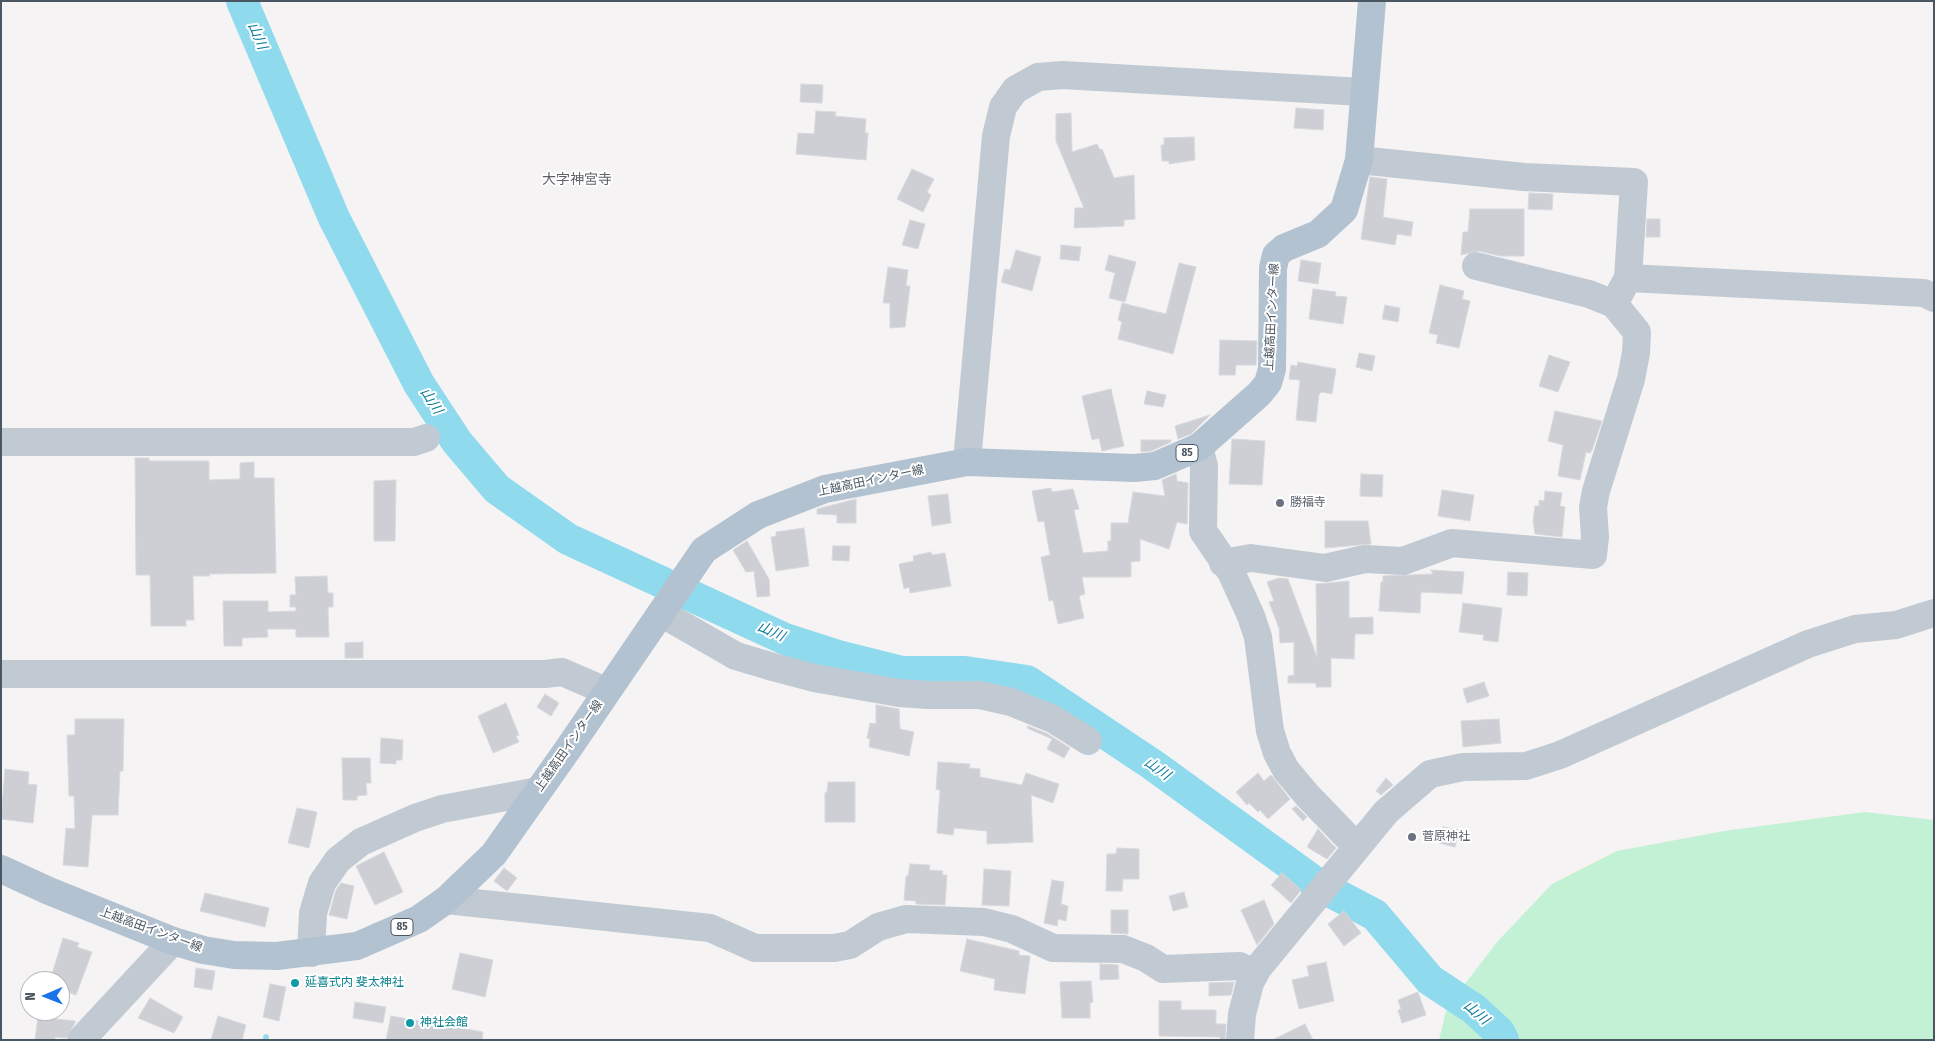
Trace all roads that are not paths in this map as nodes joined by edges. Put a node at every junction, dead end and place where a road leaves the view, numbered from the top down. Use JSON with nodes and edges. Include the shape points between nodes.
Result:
{"nodes":[{"id":1,"x":1372,"y":1,"type":"edge"},
{"id":2,"x":1363,"y":92,"type":"junction"},
{"id":3,"x":1359,"y":160,"type":"junction"},
{"id":4,"x":1476,"y":266,"type":"dead end"},
{"id":5,"x":1628,"y":278,"type":"junction"},
{"id":6,"x":1934,"y":298,"type":"edge"},
{"id":7,"x":1614,"y":304,"type":"junction"},
{"id":8,"x":426,"y":438,"type":"dead end"},
{"id":9,"x":1,"y":442,"type":"edge"},
{"id":10,"x":1199,"y":447,"type":"junction"},
{"id":11,"x":967,"y":462,"type":"junction"},
{"id":12,"x":1223,"y":562,"type":"junction"},
{"id":13,"x":664,"y":609,"type":"junction"},
{"id":14,"x":1934,"y":613,"type":"edge"},
{"id":15,"x":1,"y":674,"type":"edge"},
{"id":16,"x":606,"y":691,"type":"junction"},
{"id":17,"x":1088,"y":741,"type":"dead end"},
{"id":18,"x":538,"y":791,"type":"junction"},
{"id":19,"x":1356,"y":846,"type":"junction"},
{"id":20,"x":1,"y":869,"type":"edge"},
{"id":21,"x":446,"y":900,"type":"junction"},
{"id":22,"x":173,"y":941,"type":"junction"},
{"id":23,"x":311,"y":953,"type":"junction"},
{"id":24,"x":1255,"y":974,"type":"junction"},
{"id":25,"x":81,"y":1040,"type":"edge"},
{"id":26,"x":1240,"y":1040,"type":"edge"}],
"edges":[{"from":1,"to":2,"type":"main road","name":"上越高田インター線","number":"85"},
{"from":2,"to":3,"type":"main road","name":"上越高田インター線","number":"85"},
{"from":2,"to":11,"type":"street","via":[[1062,75],[1038,77],[1015,90],[1003,107],[996,136]]},
{"from":3,"to":5,"type":"street","via":[[1524,177],[1634,182]]},
{"from":3,"to":10,"type":"main road","name":"上越高田インター線","number":"85","via":[[1344,210],[1334,222],[1318,234],[1284,248],[1276,255],[1273,268],[1272,369],[1268,383]]},
{"from":4,"to":7,"type":"street","via":[[1589,294]]},
{"from":5,"to":6,"type":"street","via":[[1924,293]]},
{"from":5,"to":7,"type":"street"},
{"from":7,"to":12,"type":"street","via":[[1637,332],[1636,353],[1596,491],[1593,555],[1452,543],[1403,561],[1365,559],[1325,568],[1251,558]]},
{"from":8,"to":9,"type":"street","via":[[404,442]]},
{"from":10,"to":11,"type":"main road","name":"上越高田インター線","number":"85","via":[[1155,466],[1134,468]]},
{"from":10,"to":12,"type":"street","via":[[1204,466],[1203,531]]},
{"from":11,"to":13,"type":"main road","name":"上越高田インター線","number":"85","via":[[833,488],[789,501],[758,515],[704,550]]},
{"from":12,"to":19,"type":"street","via":[[1240,589],[1258,637],[1270,731],[1278,753],[1286,770]]},
{"from":13,"to":16,"type":"main road","name":"上越高田インター線","number":"85"},
{"from":13,"to":17,"type":"street","via":[[736,656],[773,668],[899,693],[980,695],[1012,702],[1053,719]]},
{"from":14,"to":19,"type":"street","via":[[1896,625],[1855,629],[1808,644],[1560,755],[1526,766],[1463,768],[1430,774],[1386,812]]},
{"from":15,"to":16,"type":"street","via":[[562,672]]},
{"from":16,"to":18,"type":"main road","name":"上越高田インター線","number":"85"},
{"from":18,"to":21,"type":"main road","name":"上越高田インター線","number":"85","via":[[494,854]]},
{"from":18,"to":23,"type":"street","via":[[442,809],[361,842],[338,860],[322,883],[313,913]]},
{"from":19,"to":24,"type":"street"},
{"from":20,"to":22,"type":"main road","name":"上越高田インター線","number":"85"},
{"from":21,"to":23,"type":"main road","name":"上越高田インター線","number":"85","via":[[419,919],[357,946]]},
{"from":21,"to":24,"type":"street","via":[[710,928],[755,948],[850,945],[878,927],[906,919],[984,922],[1012,929],[1053,948],[1122,949],[1163,969],[1240,966]]},
{"from":22,"to":23,"type":"main road","name":"上越高田インター線","number":"85","via":[[234,955]]},
{"from":22,"to":25,"type":"street"},
{"from":24,"to":26,"type":"street","via":[[1242,1014]]}]}
